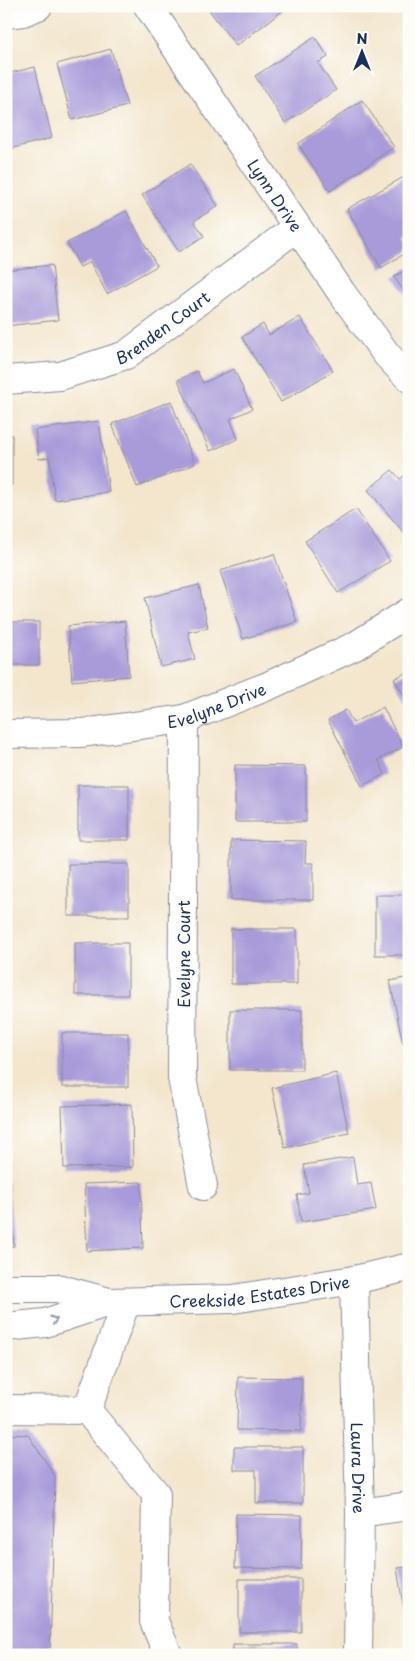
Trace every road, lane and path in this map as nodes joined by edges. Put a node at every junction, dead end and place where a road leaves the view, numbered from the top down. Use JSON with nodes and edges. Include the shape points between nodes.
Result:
{"nodes":[{"id":1,"x":38,"y":6,"type":"edge"},
{"id":2,"x":148,"y":6,"type":"edge"},
{"id":3,"x":6,"y":14,"type":"edge"},
{"id":4,"x":297,"y":227,"type":"junction"},
{"id":5,"x":409,"y":378,"type":"edge"},
{"id":6,"x":6,"y":380,"type":"edge"},
{"id":7,"x":409,"y":612,"type":"edge"},
{"id":8,"x":184,"y":719,"type":"junction"},
{"id":9,"x":6,"y":734,"type":"edge"},
{"id":10,"x":203,"y":1186,"type":"dead end"},
{"id":11,"x":409,"y":1267,"type":"edge"},
{"id":12,"x":354,"y":1280,"type":"junction"},
{"id":13,"x":6,"y":1288,"type":"edge"},
{"id":14,"x":118,"y":1302,"type":"junction"},
{"id":15,"x":6,"y":1327,"type":"edge"},
{"id":16,"x":6,"y":1409,"type":"edge"},
{"id":17,"x":87,"y":1410,"type":"junction"},
{"id":18,"x":409,"y":1506,"type":"edge"},
{"id":19,"x":360,"y":1513,"type":"junction"},
{"id":20,"x":168,"y":1655,"type":"edge"},
{"id":21,"x":358,"y":1655,"type":"edge"}],
"edges":[{"from":1,"to":3,"type":"street"},
{"from":2,"to":4,"type":"street","name":"Lynn Drive"},
{"from":4,"to":5,"type":"street","name":"Lynn Drive","via":[[387,355]]},
{"from":4,"to":6,"type":"street","name":"Brenden Court","via":[[126,355],[60,376]]},
{"from":7,"to":8,"type":"street","name":"Evelyne Drive","via":[[355,646],[268,686]]},
{"from":8,"to":9,"type":"street","name":"Evelyne Drive","via":[[82,733]]},
{"from":8,"to":10,"type":"street","name":"Evelyne Court","via":[[182,1078]]},
{"from":11,"to":12,"type":"street","name":"Creekside Estates Drive"},
{"from":12,"to":14,"type":"street","name":"Creekside Estates Drive","via":[[233,1300]]},
{"from":12,"to":19,"type":"street","name":"Laura Drive"},
{"from":13,"to":14,"type":"street","name":"Creekside Estates Drive","via":[[57,1288]]},
{"from":15,"to":14,"type":"street","name":"Creekside Estates Drive","one_way":true,"via":[[45,1323]]},
{"from":14,"to":17,"type":"street"},
{"from":16,"to":17,"type":"street"},
{"from":17,"to":20,"type":"street","via":[[156,1494],[154,1621]]},
{"from":18,"to":19,"type":"street"},
{"from":19,"to":21,"type":"street","name":"Laura Drive"}]}
